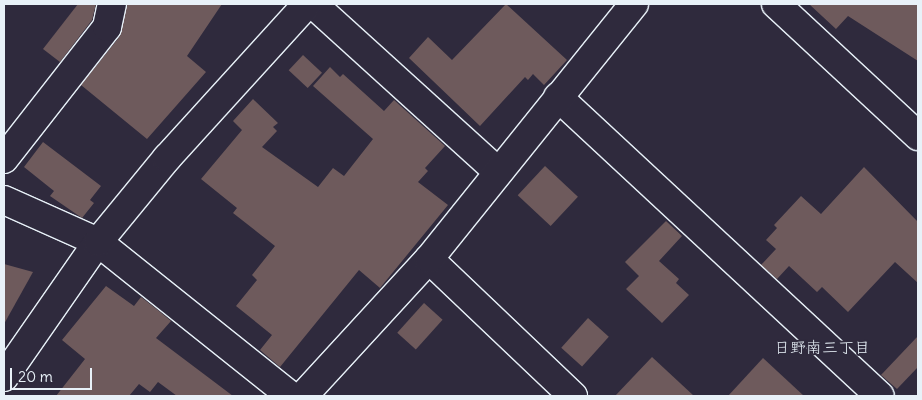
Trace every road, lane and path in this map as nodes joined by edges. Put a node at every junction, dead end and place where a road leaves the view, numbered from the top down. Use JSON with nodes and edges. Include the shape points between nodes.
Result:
{"nodes":[{"id":1,"x":112,"y":4,"type":"edge"},
{"id":2,"x":307,"y":4,"type":"edge"},
{"id":3,"x":313,"y":4,"type":"edge"},
{"id":4,"x":634,"y":4,"type":"edge"},
{"id":5,"x":776,"y":4,"type":"edge"},
{"id":6,"x":558,"y":97,"type":"junction"},
{"id":7,"x":918,"y":136,"type":"edge"},
{"id":8,"x":4,"y":159,"type":"edge"},
{"id":9,"x":498,"y":172,"type":"junction"},
{"id":10,"x":4,"y":200,"type":"edge"},
{"id":11,"x":98,"y":242,"type":"junction"},
{"id":12,"x":429,"y":259,"type":"junction"},
{"id":13,"x":4,"y":376,"type":"edge"},
{"id":14,"x":291,"y":396,"type":"edge"},
{"id":15,"x":303,"y":396,"type":"edge"},
{"id":16,"x":573,"y":396,"type":"edge"},
{"id":17,"x":880,"y":396,"type":"edge"}],
"edges":[{"from":1,"to":8,"type":"street","via":[[107,27]]},
{"from":2,"to":11,"type":"street","via":[[167,158]]},
{"from":3,"to":9,"type":"street"},
{"from":4,"to":6,"type":"street"},
{"from":5,"to":7,"type":"street"},
{"from":6,"to":9,"type":"street"},
{"from":6,"to":17,"type":"street"},
{"from":9,"to":12,"type":"street"},
{"from":10,"to":11,"type":"street"},
{"from":11,"to":13,"type":"street"},
{"from":11,"to":14,"type":"street"},
{"from":12,"to":15,"type":"street"},
{"from":12,"to":16,"type":"street"}]}
